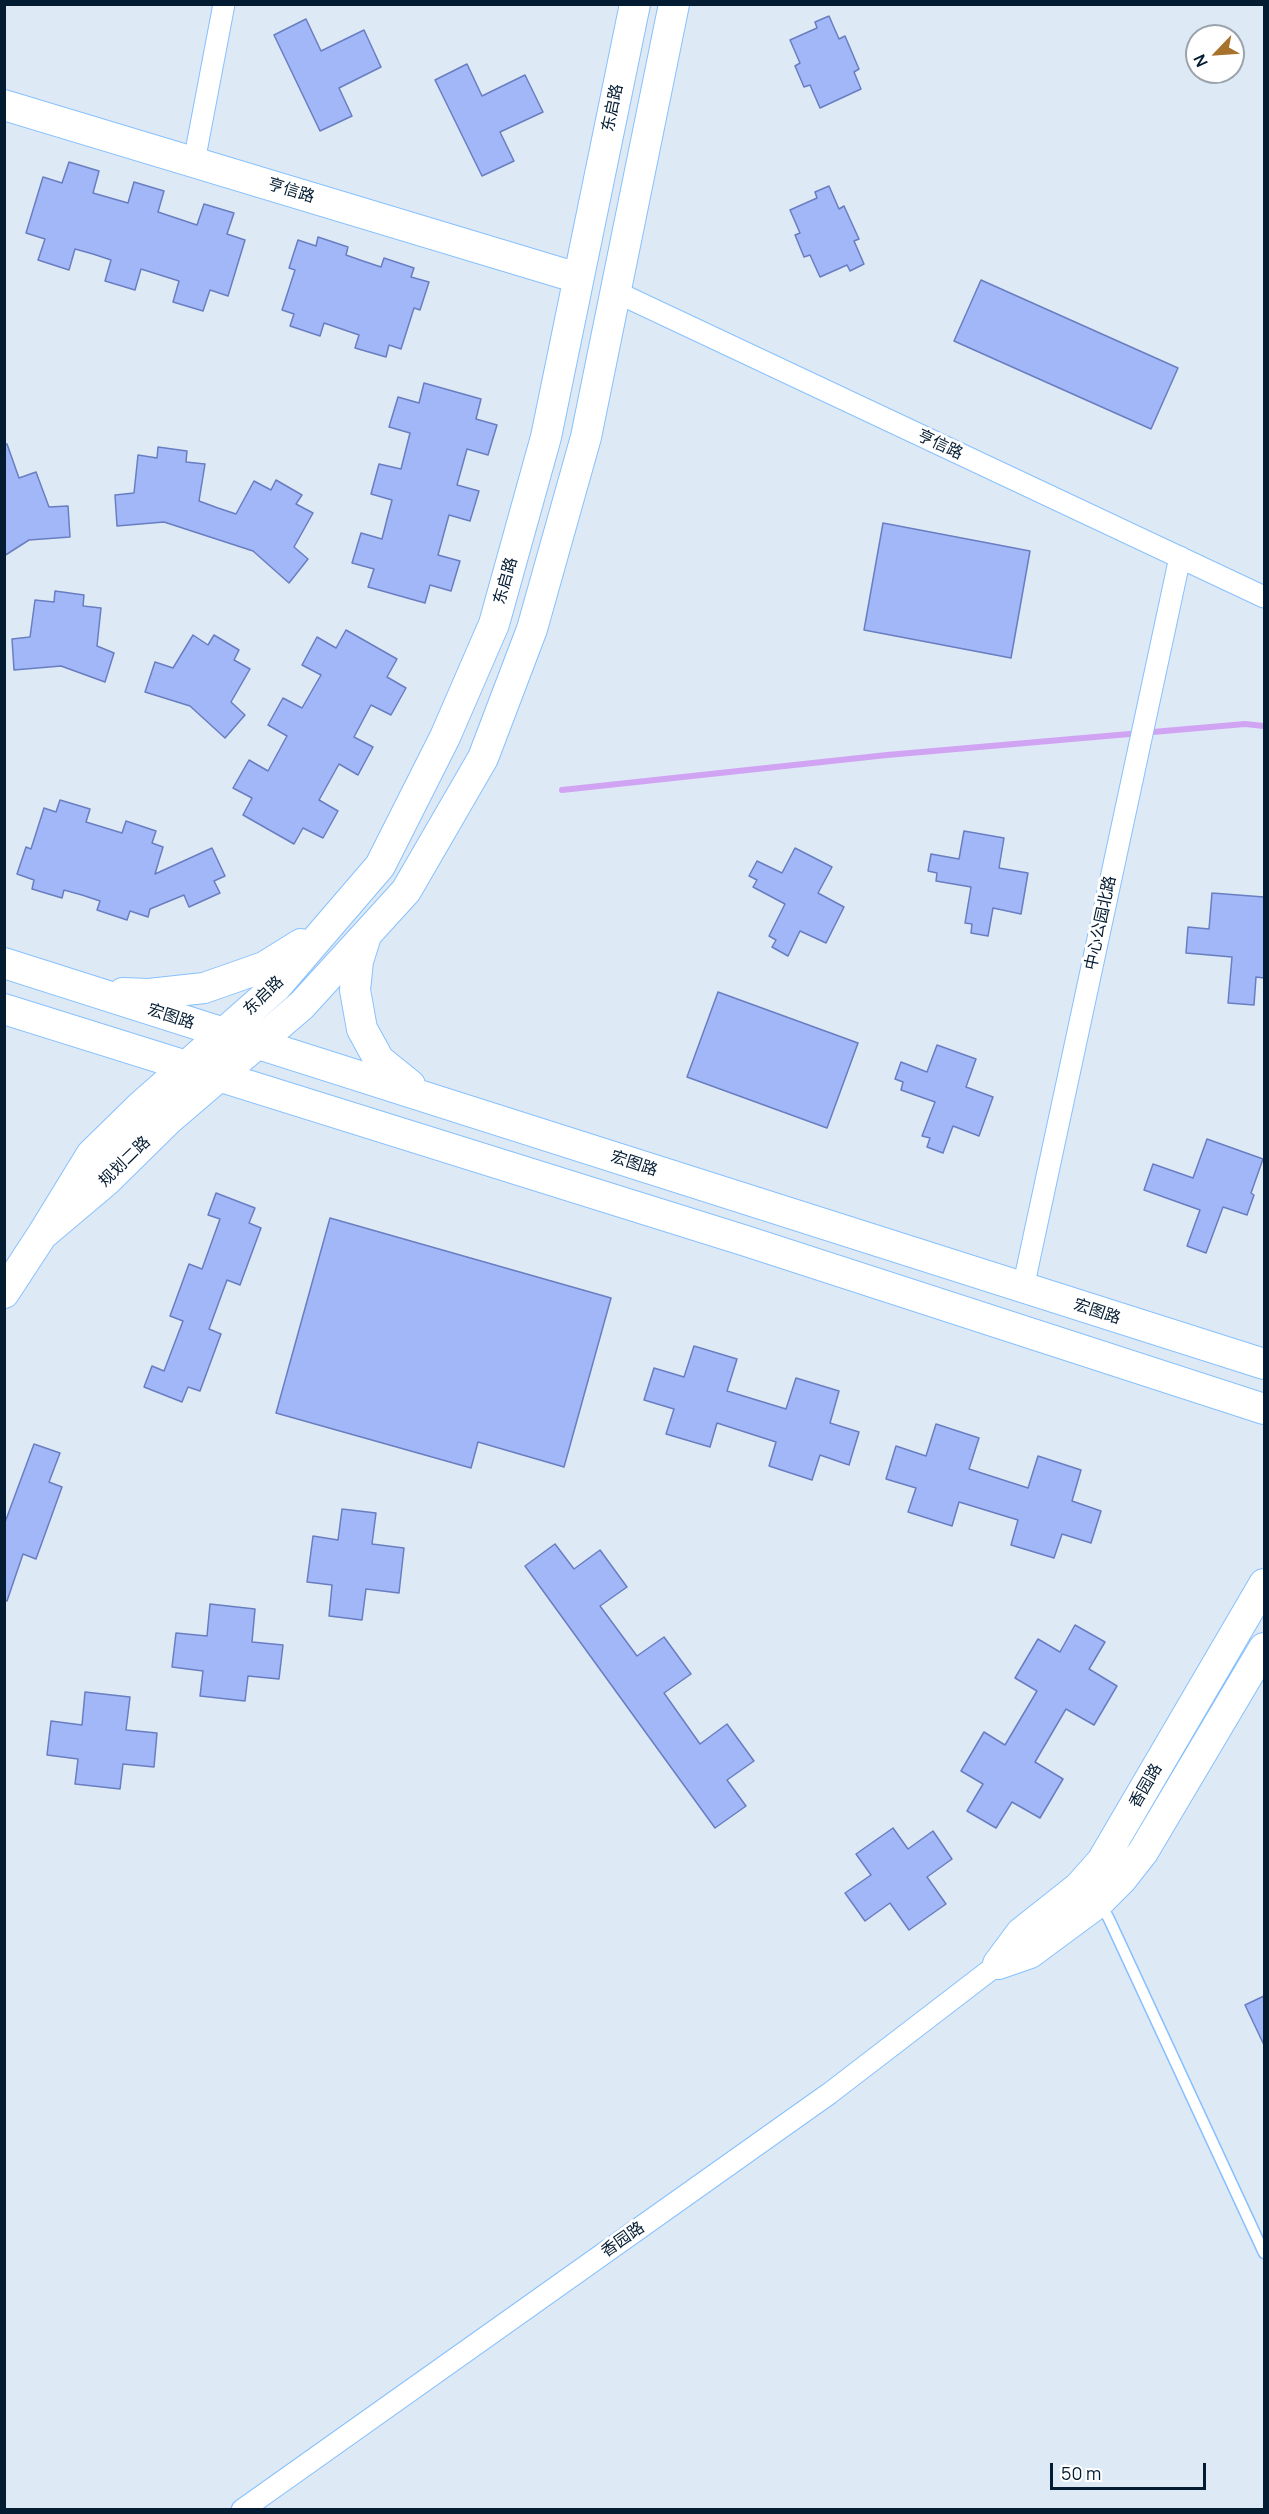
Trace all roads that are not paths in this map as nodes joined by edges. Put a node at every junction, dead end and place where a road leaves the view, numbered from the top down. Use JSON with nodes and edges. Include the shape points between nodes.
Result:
{"nodes":[{"id":1,"x":224,"y":4,"type":"edge"},
{"id":2,"x":635,"y":4,"type":"edge"},
{"id":3,"x":674,"y":4,"type":"edge"},
{"id":4,"x":4,"y":105,"type":"edge"},
{"id":5,"x":194,"y":162,"type":"junction"},
{"id":6,"x":578,"y":278,"type":"junction"},
{"id":7,"x":616,"y":292,"type":"junction"},
{"id":8,"x":1180,"y":557,"type":"junction"},
{"id":9,"x":1264,"y":597,"type":"edge"},
{"id":10,"x":324,"y":930,"type":"junction"},
{"id":11,"x":367,"y":933,"type":"junction"},
{"id":12,"x":4,"y":963,"type":"edge"},
{"id":13,"x":97,"y":993,"type":"junction"},
{"id":14,"x":4,"y":1009,"type":"edge"},
{"id":15,"x":225,"y":1034,"type":"junction"},
{"id":16,"x":258,"y":1044,"type":"junction"},
{"id":17,"x":187,"y":1067,"type":"junction"},
{"id":18,"x":219,"y":1078,"type":"junction"},
{"id":19,"x":422,"y":1095,"type":"junction"},
{"id":20,"x":42,"y":1235,"type":"junction"},
{"id":21,"x":1023,"y":1288,"type":"junction"},
{"id":22,"x":4,"y":1293,"type":"edge"},
{"id":23,"x":1264,"y":1364,"type":"edge"},
{"id":24,"x":1264,"y":1408,"type":"edge"},
{"id":25,"x":1264,"y":1584,"type":"edge"},
{"id":26,"x":1264,"y":1648,"type":"edge"},
{"id":27,"x":1089,"y":1894,"type":"junction"},
{"id":28,"x":998,"y":1964,"type":"joint"},
{"id":29,"x":1264,"y":2253,"type":"edge"},
{"id":30,"x":242,"y":2510,"type":"edge"}],
"edges":[{"from":1,"to":5,"type":"street"},
{"from":2,"to":6,"type":"main road","name":"东启路"},
{"from":3,"to":7,"type":"main road"},
{"from":4,"to":5,"type":"main road","name":"亨信路"},
{"from":5,"to":6,"type":"main road","name":"亨信路"},
{"from":6,"to":10,"type":"main road","name":"东启路","via":[[546,437],[494,624],[445,737],[380,866]]},
{"from":7,"to":8,"type":"street","name":"亨信路"},
{"from":7,"to":11,"type":"main road","via":[[586,437],[538,607],[483,758],[406,891]]},
{"from":8,"to":9,"type":"street","name":"亨信路"},
{"from":8,"to":21,"type":"street","name":"中心公园北路"},
{"from":10,"to":13,"type":"main road","via":[[264,967],[204,988],[149,994]]},
{"from":10,"to":15,"type":"main road","name":"东启路","via":[[276,987]]},
{"from":11,"to":16,"type":"main road","name":"规划二路","via":[[302,1005]]},
{"from":11,"to":19,"type":"main road","via":[[354,990],[362,1029],[379,1060]]},
{"from":12,"to":13,"type":"main road","name":"宏图路"},
{"from":13,"to":15,"type":"main road","name":"宏图路"},
{"from":14,"to":17,"type":"main road"},
{"from":15,"to":16,"type":"main road","name":"宏图路"},
{"from":15,"to":17,"type":"main road","name":"东启路"},
{"from":16,"to":18,"type":"main road","name":"规划二路"},
{"from":16,"to":19,"type":"main road","name":"宏图路"},
{"from":17,"to":18,"type":"main road"},
{"from":17,"to":20,"type":"main road","name":"规划二路","via":[[91,1155]]},
{"from":18,"to":20,"type":"main road","name":"规划二路"},
{"from":18,"to":24,"type":"main road","via":[[467,1152]]},
{"from":19,"to":21,"type":"main road","name":"宏图路"},
{"from":20,"to":22,"type":"main road"},
{"from":21,"to":23,"type":"main road","name":"宏图路"},
{"from":25,"to":27,"type":"main road","name":"香园路","via":[[1102,1861]]},
{"from":26,"to":27,"type":"main road","name":"香园路","via":[[1143,1852]]},
{"from":27,"to":28,"type":"main road","name":"香园路","via":[[1030,1953]]},
{"from":27,"to":29,"type":"lane","via":[[1109,1919]]},
{"from":28,"to":30,"type":"street","name":"香园路","via":[[830,2093]]}]}
